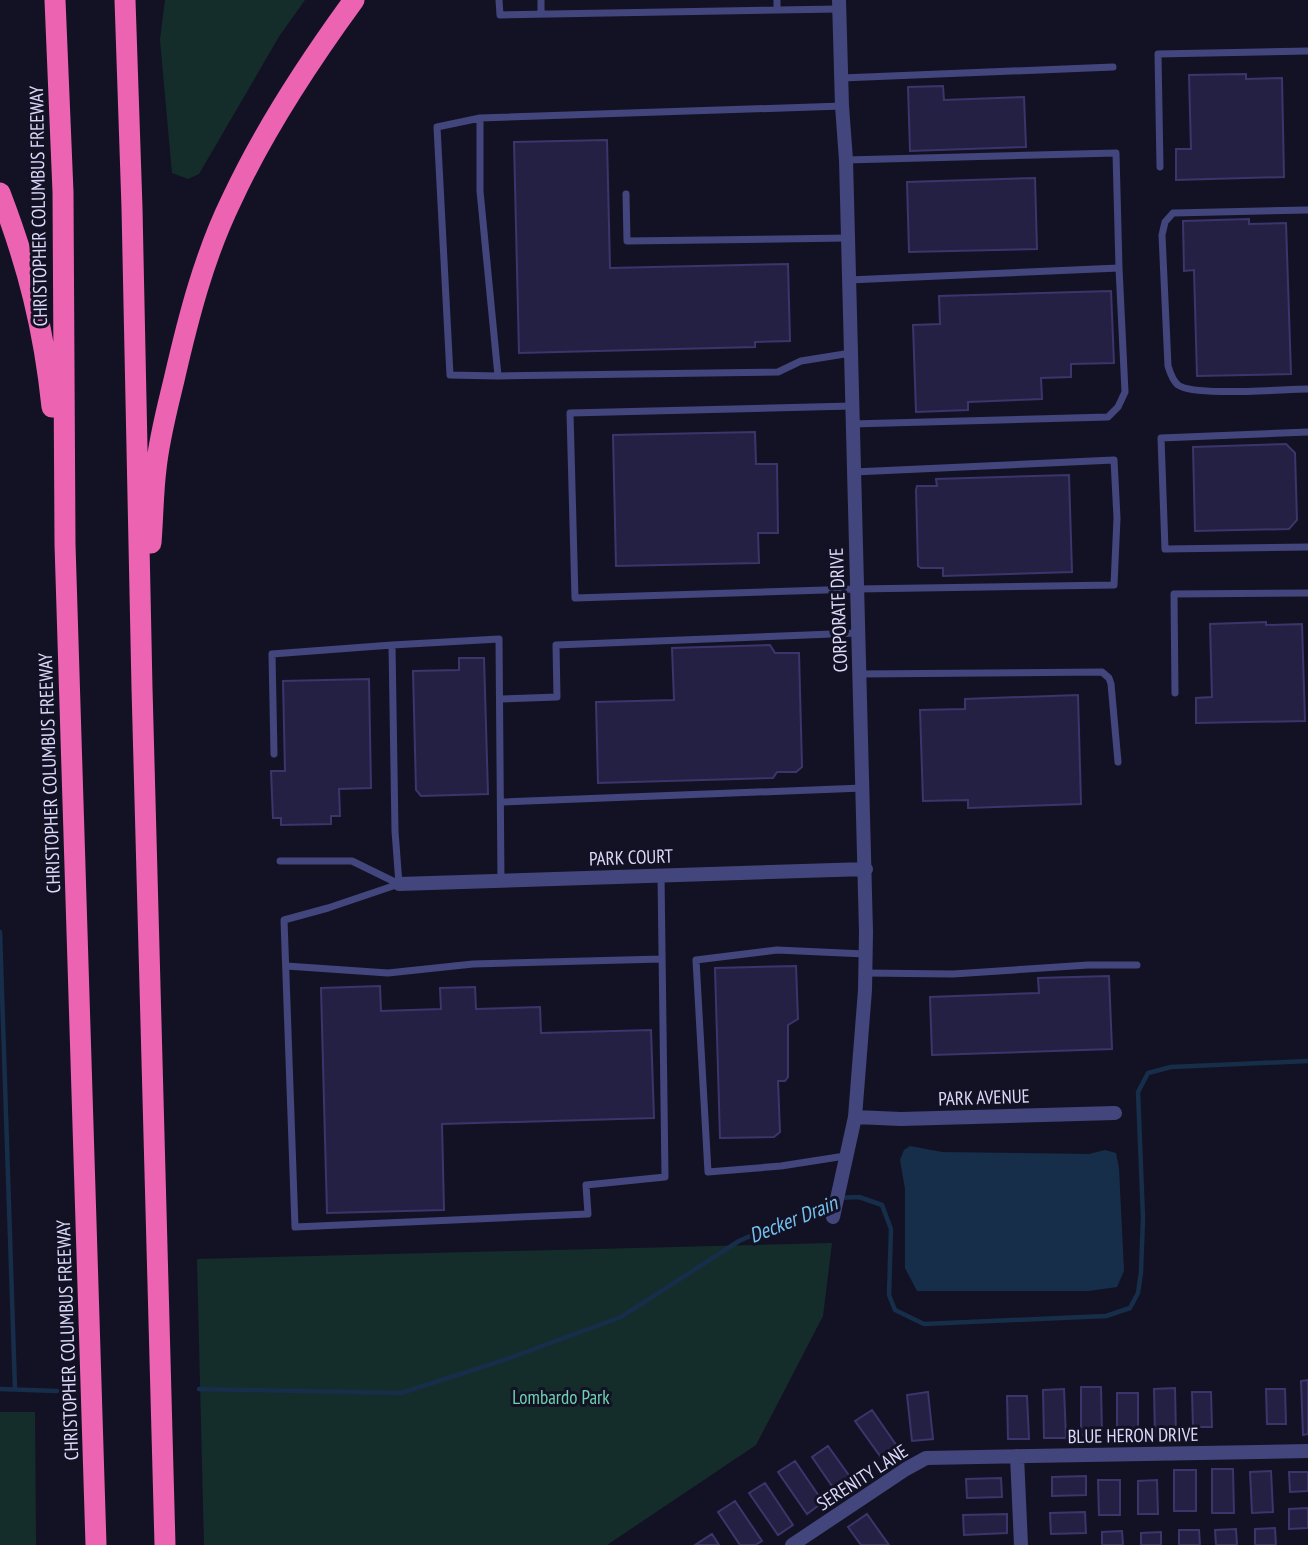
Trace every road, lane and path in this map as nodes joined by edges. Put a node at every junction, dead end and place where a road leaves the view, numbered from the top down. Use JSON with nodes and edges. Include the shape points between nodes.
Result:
{"nodes":[{"id":1,"x":55,"y":0,"type":"edge"},
{"id":2,"x":125,"y":0,"type":"edge"},
{"id":3,"x":354,"y":0,"type":"edge"},
{"id":4,"x":499,"y":0,"type":"edge"},
{"id":5,"x":541,"y":0,"type":"edge"},
{"id":6,"x":777,"y":0,"type":"edge"},
{"id":7,"x":839,"y":4,"type":"edge"},
{"id":8,"x":778,"y":10,"type":"junction"},
{"id":9,"x":541,"y":14,"type":"junction"},
{"id":10,"x":1308,"y":51,"type":"edge"},
{"id":11,"x":1112,"y":67,"type":"dead end"},
{"id":12,"x":841,"y":78,"type":"junction"},
{"id":13,"x":842,"y":106,"type":"junction"},
{"id":14,"x":481,"y":117,"type":"junction"},
{"id":15,"x":846,"y":160,"type":"junction"},
{"id":16,"x":1160,"y":167,"type":"dead end"},
{"id":17,"x":0,"y":192,"type":"edge"},
{"id":18,"x":626,"y":194,"type":"dead end"},
{"id":19,"x":1308,"y":210,"type":"edge"},
{"id":20,"x":848,"y":238,"type":"junction"},
{"id":21,"x":1119,"y":268,"type":"junction"},
{"id":22,"x":849,"y":280,"type":"junction"},
{"id":23,"x":851,"y":353,"type":"junction"},
{"id":24,"x":498,"y":376,"type":"junction"},
{"id":25,"x":1308,"y":389,"type":"edge"},
{"id":26,"x":852,"y":406,"type":"junction"},
{"id":27,"x":852,"y":424,"type":"junction"},
{"id":28,"x":1308,"y":432,"type":"edge"},
{"id":29,"x":854,"y":472,"type":"junction"},
{"id":30,"x":65,"y":544,"type":"junction"},
{"id":31,"x":1308,"y":547,"type":"edge"},
{"id":32,"x":857,"y":589,"type":"junction"},
{"id":33,"x":1308,"y":593,"type":"edge"},
{"id":34,"x":858,"y":633,"type":"junction"},
{"id":35,"x":392,"y":645,"type":"junction"},
{"id":36,"x":859,"y":674,"type":"junction"},
{"id":37,"x":142,"y":688,"type":"junction"},
{"id":38,"x":1175,"y":693,"type":"dead end"},
{"id":39,"x":500,"y":699,"type":"junction"},
{"id":40,"x":274,"y":754,"type":"dead end"},
{"id":41,"x":1118,"y":762,"type":"dead end"},
{"id":42,"x":863,"y":788,"type":"junction"},
{"id":43,"x":501,"y":802,"type":"junction"},
{"id":44,"x":280,"y":861,"type":"dead end"},
{"id":45,"x":866,"y":869,"type":"junction"},
{"id":46,"x":661,"y":875,"type":"junction"},
{"id":47,"x":502,"y":882,"type":"junction"},
{"id":48,"x":399,"y":884,"type":"junction"},
{"id":49,"x":865,"y":954,"type":"junction"},
{"id":50,"x":662,"y":959,"type":"junction"},
{"id":51,"x":1137,"y":965,"type":"dead end"},
{"id":52,"x":286,"y":966,"type":"junction"},
{"id":53,"x":865,"y":973,"type":"junction"},
{"id":54,"x":1115,"y":1113,"type":"dead end"},
{"id":55,"x":855,"y":1117,"type":"junction"},
{"id":56,"x":847,"y":1156,"type":"junction"},
{"id":57,"x":832,"y":1217,"type":"dead end"},
{"id":58,"x":1308,"y":1451,"type":"edge"},
{"id":59,"x":1017,"y":1456,"type":"junction"},
{"id":60,"x":958,"y":1457,"type":"joint"},
{"id":61,"x":96,"y":1545,"type":"edge"},
{"id":62,"x":165,"y":1545,"type":"edge"},
{"id":63,"x":792,"y":1545,"type":"edge"},
{"id":64,"x":1021,"y":1545,"type":"edge"}],
"edges":[{"from":1,"to":30,"type":"highway","name":"CHRISTOPHER COLUMBUS FREEWAY"},
{"from":2,"to":37,"type":"highway"},
{"from":3,"to":37,"type":"highway","via":[[309,63],[244,174],[198,288],[156,467]]},
{"from":4,"to":9,"type":"lane","via":[[500,15]]},
{"from":5,"to":9,"type":"lane"},
{"from":6,"to":8,"type":"lane"},
{"from":7,"to":8,"type":"lane"},
{"from":7,"to":12,"type":"street","name":"CORPORATE DRIVE"},
{"from":8,"to":9,"type":"lane"},
{"from":10,"to":16,"type":"lane","via":[[1158,54]]},
{"from":11,"to":12,"type":"lane"},
{"from":12,"to":13,"type":"street","name":"CORPORATE DRIVE"},
{"from":13,"to":14,"type":"lane"},
{"from":13,"to":15,"type":"street","name":"CORPORATE DRIVE"},
{"from":14,"to":24,"type":"lane","via":[[480,191]]},
{"from":14,"to":24,"type":"lane","via":[[437,127],[450,374]]},
{"from":15,"to":20,"type":"street","name":"CORPORATE DRIVE"},
{"from":15,"to":21,"type":"lane","via":[[1116,153]]},
{"from":17,"to":30,"type":"highway","via":[[32,285],[47,354]]},
{"from":18,"to":20,"type":"lane","via":[[627,242]]},
{"from":19,"to":25,"type":"lane","via":[[1172,213],[1162,235],[1168,366],[1178,385],[1207,391]]},
{"from":20,"to":22,"type":"street","name":"CORPORATE DRIVE"},
{"from":21,"to":22,"type":"lane"},
{"from":21,"to":27,"type":"lane","via":[[1125,392],[1108,417]]},
{"from":22,"to":23,"type":"street","name":"CORPORATE DRIVE"},
{"from":23,"to":24,"type":"lane","via":[[801,361],[778,372]]},
{"from":23,"to":26,"type":"street","name":"CORPORATE DRIVE"},
{"from":26,"to":27,"type":"street","name":"CORPORATE DRIVE"},
{"from":26,"to":32,"type":"lane","via":[[570,413],[575,598]]},
{"from":27,"to":29,"type":"street","name":"CORPORATE DRIVE"},
{"from":28,"to":31,"type":"lane","via":[[1161,438],[1165,549]]},
{"from":29,"to":32,"type":"street","name":"CORPORATE DRIVE"},
{"from":29,"to":32,"type":"lane","via":[[1114,460],[1117,518],[1114,585]]},
{"from":30,"to":61,"type":"highway","name":"CHRISTOPHER COLUMBUS FREEWAY"},
{"from":32,"to":34,"type":"street","name":"CORPORATE DRIVE"},
{"from":33,"to":38,"type":"lane","via":[[1174,594]]},
{"from":34,"to":36,"type":"street","name":"CORPORATE DRIVE"},
{"from":34,"to":39,"type":"lane","via":[[556,645],[557,697]]},
{"from":35,"to":39,"type":"lane","via":[[499,639]]},
{"from":35,"to":40,"type":"lane","via":[[272,654]]},
{"from":35,"to":48,"type":"lane"},
{"from":36,"to":41,"type":"lane","via":[[1102,672],[1111,684]]},
{"from":36,"to":42,"type":"street","name":"CORPORATE DRIVE"},
{"from":37,"to":62,"type":"highway"},
{"from":39,"to":43,"type":"lane"},
{"from":42,"to":43,"type":"lane"},
{"from":42,"to":45,"type":"street","name":"CORPORATE DRIVE"},
{"from":43,"to":47,"type":"lane"},
{"from":44,"to":48,"type":"lane","via":[[352,861]]},
{"from":45,"to":46,"type":"street","name":"PARK COURT"},
{"from":45,"to":49,"type":"street","name":"CORPORATE DRIVE"},
{"from":46,"to":47,"type":"street","name":"PARK COURT"},
{"from":46,"to":50,"type":"lane"},
{"from":47,"to":48,"type":"street","name":"PARK COURT"},
{"from":48,"to":52,"type":"lane","via":[[284,920]]},
{"from":49,"to":53,"type":"street","name":"CORPORATE DRIVE"},
{"from":49,"to":56,"type":"lane","via":[[776,950],[696,960],[708,1172]]},
{"from":50,"to":52,"type":"lane","via":[[473,964],[388,974]]},
{"from":50,"to":52,"type":"lane","via":[[665,1177],[586,1185],[588,1214],[295,1227]]},
{"from":51,"to":53,"type":"lane","via":[[953,974]]},
{"from":53,"to":55,"type":"street","name":"CORPORATE DRIVE"},
{"from":54,"to":55,"type":"street","name":"PARK AVENUE"},
{"from":55,"to":56,"type":"street","name":"CORPORATE DRIVE"},
{"from":56,"to":57,"type":"street","name":"CORPORATE DRIVE"},
{"from":58,"to":59,"type":"street","name":"BLUE HERON DRIVE"},
{"from":59,"to":60,"type":"street","name":"BLUE HERON DRIVE"},
{"from":59,"to":64,"type":"street"},
{"from":60,"to":63,"type":"street","name":"SERENITY LANE","via":[[926,1458]]}]}
